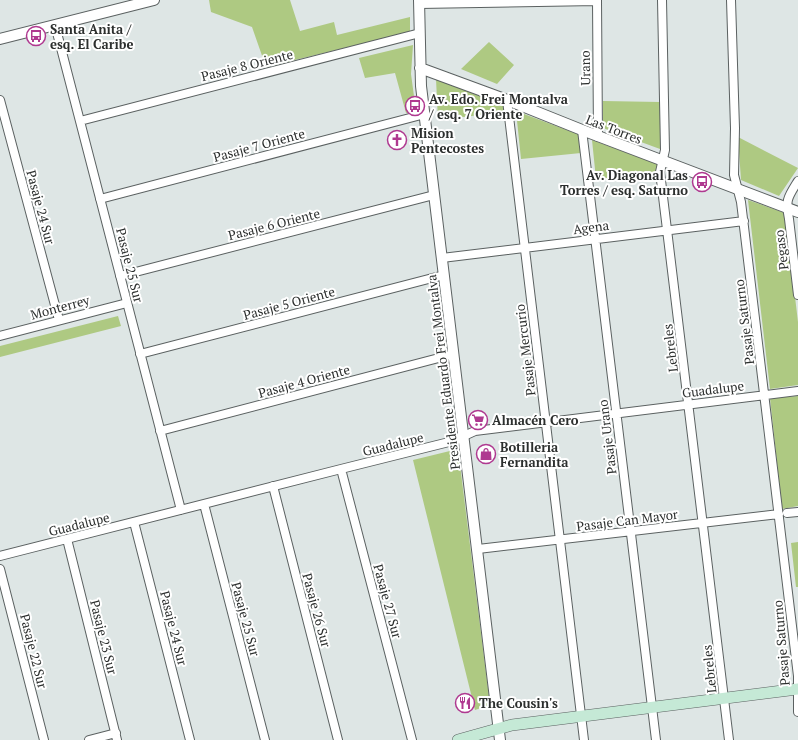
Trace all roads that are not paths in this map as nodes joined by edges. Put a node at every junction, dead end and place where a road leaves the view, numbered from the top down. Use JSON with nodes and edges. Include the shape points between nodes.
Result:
{"nodes":[{"id":1,"x":154,"y":0,"type":"edge"},
{"id":2,"x":597,"y":0,"type":"edge"},
{"id":3,"x":662,"y":0,"type":"edge"},
{"id":4,"x":731,"y":0,"type":"edge"},
{"id":5,"x":419,"y":2,"type":"edge"},
{"id":6,"x":132,"y":3,"type":"edge"},
{"id":7,"x":55,"y":25,"type":"junction"},
{"id":8,"x":420,"y":33,"type":"junction"},
{"id":9,"x":0,"y":39,"type":"edge"},
{"id":10,"x":420,"y":68,"type":"junction"},
{"id":11,"x":0,"y":100,"type":"edge"},
{"id":12,"x":506,"y":100,"type":"junction"},
{"id":13,"x":425,"y":114,"type":"junction"},
{"id":14,"x":80,"y":121,"type":"junction"},
{"id":15,"x":582,"y":130,"type":"junction"},
{"id":16,"x":598,"y":136,"type":"junction"},
{"id":17,"x":663,"y":161,"type":"junction"},
{"id":18,"x":798,"y":181,"type":"edge"},
{"id":19,"x":738,"y":190,"type":"junction"},
{"id":20,"x":434,"y":195,"type":"junction"},
{"id":21,"x":100,"y":199,"type":"junction"},
{"id":22,"x":786,"y":208,"type":"junction"},
{"id":23,"x":798,"y":212,"type":"edge"},
{"id":24,"x":744,"y":221,"type":"junction"},
{"id":25,"x":668,"y":230,"type":"junction"},
{"id":26,"x":595,"y":239,"type":"junction"},
{"id":27,"x":524,"y":248,"type":"junction"},
{"id":28,"x":442,"y":258,"type":"junction"},
{"id":29,"x":444,"y":275,"type":"junction"},
{"id":30,"x":120,"y":276,"type":"junction"},
{"id":31,"x":798,"y":295,"type":"edge"},
{"id":32,"x":127,"y":303,"type":"junction"},
{"id":33,"x":59,"y":320,"type":"junction"},
{"id":34,"x":0,"y":336,"type":"edge"},
{"id":35,"x":140,"y":354,"type":"junction"},
{"id":36,"x":454,"y":354,"type":"junction"},
{"id":37,"x":798,"y":391,"type":"edge"},
{"id":38,"x":764,"y":395,"type":"junction"},
{"id":39,"x":689,"y":404,"type":"junction"},
{"id":40,"x":616,"y":413,"type":"junction"},
{"id":41,"x":545,"y":422,"type":"junction"},
{"id":42,"x":160,"y":432,"type":"junction"},
{"id":43,"x":464,"y":436,"type":"junction"},
{"id":44,"x":341,"y":469,"type":"junction"},
{"id":45,"x":273,"y":486,"type":"junction"},
{"id":46,"x":204,"y":504,"type":"junction"},
{"id":47,"x":180,"y":510,"type":"junction"},
{"id":48,"x":798,"y":512,"type":"edge"},
{"id":49,"x":783,"y":514,"type":"junction"},
{"id":50,"x":134,"y":522,"type":"junction"},
{"id":51,"x":703,"y":523,"type":"junction"},
{"id":52,"x":630,"y":532,"type":"junction"},
{"id":53,"x":67,"y":539,"type":"junction"},
{"id":54,"x":560,"y":540,"type":"junction"},
{"id":55,"x":478,"y":550,"type":"junction"},
{"id":56,"x":0,"y":556,"type":"edge"},
{"id":57,"x":0,"y":569,"type":"edge"},
{"id":58,"x":798,"y":689,"type":"edge"},
{"id":59,"x":724,"y":698,"type":"junction"},
{"id":60,"x":652,"y":707,"type":"junction"},
{"id":61,"x":798,"y":712,"type":"edge"},
{"id":62,"x":581,"y":716,"type":"junction"},
{"id":63,"x":499,"y":728,"type":"junction"},
{"id":64,"x":116,"y":737,"type":"edge"},
{"id":65,"x":44,"y":740,"type":"edge"},
{"id":66,"x":89,"y":740,"type":"edge"},
{"id":67,"x":190,"y":740,"type":"edge"},
{"id":68,"x":265,"y":740,"type":"edge"},
{"id":69,"x":338,"y":740,"type":"edge"},
{"id":70,"x":412,"y":740,"type":"edge"},
{"id":71,"x":458,"y":740,"type":"edge"},
{"id":72,"x":500,"y":740,"type":"edge"},
{"id":73,"x":584,"y":740,"type":"edge"},
{"id":74,"x":656,"y":740,"type":"edge"},
{"id":75,"x":729,"y":740,"type":"edge"}],
"edges":[{"from":1,"to":6,"type":"street"},
{"from":2,"to":5,"type":"street"},
{"from":2,"to":16,"type":"street","name":"Urano"},
{"from":3,"to":17,"type":"street","name":"Lebreles","via":[[665,150]]},
{"from":4,"to":19,"type":"street","name":"Pasaje Saturno","via":[[736,128],[734,176]]},
{"from":5,"to":8,"type":"street","name":"Presidente Eduardo Frei Montalva"},
{"from":6,"to":7,"type":"street"},
{"from":7,"to":9,"type":"street"},
{"from":7,"to":14,"type":"street","name":"Pasaje 25 Sur"},
{"from":8,"to":10,"type":"street","name":"Presidente Eduardo Frei Montalva"},
{"from":8,"to":14,"type":"street","name":"Pasaje 8 Oriente"},
{"from":10,"to":12,"type":"street","name":"Las Torres"},
{"from":10,"to":13,"type":"street","name":"Presidente Eduardo Frei Montalva"},
{"from":11,"to":33,"type":"street","name":"Pasaje 24 Sur"},
{"from":12,"to":15,"type":"street","name":"Las Torres"},
{"from":12,"to":27,"type":"street","name":"Pasaje Mercurio"},
{"from":13,"to":20,"type":"street","name":"Presidente Eduardo Frei Montalva"},
{"from":13,"to":21,"type":"street","name":"Pasaje 7 Oriente"},
{"from":14,"to":21,"type":"street","name":"Pasaje 25 Sur"},
{"from":15,"to":16,"type":"street","name":"Las Torres"},
{"from":15,"to":26,"type":"street","name":"Pasaje Urano"},
{"from":16,"to":17,"type":"street","name":"Las Torres"},
{"from":17,"to":19,"type":"street","name":"Las Torres"},
{"from":17,"to":25,"type":"street","name":"Lebreles","via":[[660,172]]},
{"from":18,"to":22,"type":"street","via":[[789,196]]},
{"from":19,"to":22,"type":"street","name":"Las Torres"},
{"from":19,"to":24,"type":"street","name":"Pasaje Saturno"},
{"from":20,"to":28,"type":"street","name":"Presidente Eduardo Frei Montalva"},
{"from":20,"to":30,"type":"street","name":"Pasaje 6 Oriente"},
{"from":21,"to":30,"type":"street","name":"Pasaje 25 Sur"},
{"from":22,"to":23,"type":"street","name":"Las Torres"},
{"from":22,"to":31,"type":"street","name":"Pegaso"},
{"from":24,"to":25,"type":"street","name":"Agena"},
{"from":24,"to":38,"type":"street","name":"Pasaje Saturno"},
{"from":25,"to":26,"type":"street","name":"Agena"},
{"from":25,"to":39,"type":"street","name":"Lebreles"},
{"from":26,"to":27,"type":"street","name":"Agena"},
{"from":26,"to":40,"type":"street","name":"Pasaje Urano"},
{"from":27,"to":28,"type":"street","name":"Agena"},
{"from":27,"to":41,"type":"street","name":"Pasaje Mercurio"},
{"from":28,"to":29,"type":"street","name":"Presidente Eduardo Frei Montalva"},
{"from":29,"to":35,"type":"street","name":"Pasaje 5 Oriente"},
{"from":29,"to":36,"type":"street","name":"Presidente Eduardo Frei Montalva"},
{"from":30,"to":32,"type":"street","name":"Pasaje 25 Sur"},
{"from":32,"to":33,"type":"street","name":"Monterrey"},
{"from":32,"to":35,"type":"street","name":"Pasaje 25 Sur"},
{"from":33,"to":34,"type":"street","name":"Monterrey"},
{"from":35,"to":42,"type":"street","name":"Pasaje 25 Sur"},
{"from":36,"to":42,"type":"street","name":"Pasaje 4 Oriente"},
{"from":36,"to":43,"type":"street","name":"Presidente Eduardo Frei Montalva"},
{"from":37,"to":38,"type":"street","name":"Guadalupe"},
{"from":38,"to":39,"type":"street","name":"Guadalupe"},
{"from":38,"to":49,"type":"street","name":"Pasaje Saturno"},
{"from":39,"to":40,"type":"street","name":"Guadalupe"},
{"from":39,"to":51,"type":"street","name":"Lebreles"},
{"from":40,"to":41,"type":"street","name":"Guadalupe"},
{"from":40,"to":52,"type":"street","name":"Pasaje Urano"},
{"from":41,"to":43,"type":"street","name":"Guadalupe","via":[[475,431]]},
{"from":41,"to":54,"type":"street","name":"Pasaje Mercurio"},
{"from":42,"to":47,"type":"street","name":"Pasaje 25 Sur"},
{"from":43,"to":44,"type":"street","name":"Guadalupe","via":[[453,442]]},
{"from":43,"to":55,"type":"street","name":"Presidente Eduardo Frei Montalva"},
{"from":44,"to":45,"type":"street","name":"Guadalupe"},
{"from":44,"to":70,"type":"street","name":"Pasaje 27 Sur"},
{"from":45,"to":46,"type":"street","name":"Guadalupe"},
{"from":45,"to":69,"type":"street","name":"Pasaje 26 Sur"},
{"from":46,"to":47,"type":"street","name":"Guadalupe"},
{"from":46,"to":68,"type":"street","name":"Pasaje 25 Sur"},
{"from":47,"to":50,"type":"street","name":"Guadalupe"},
{"from":48,"to":49,"type":"street","name":"Pasaje Can Mayor"},
{"from":49,"to":51,"type":"street","name":"Pasaje Can Mayor"},
{"from":49,"to":58,"type":"street","name":"Pasaje Saturno"},
{"from":50,"to":53,"type":"street","name":"Guadalupe"},
{"from":50,"to":67,"type":"street","name":"Pasaje 24 Sur"},
{"from":51,"to":52,"type":"street","name":"Pasaje Can Mayor"},
{"from":51,"to":59,"type":"street","name":"Lebreles"},
{"from":52,"to":54,"type":"street","name":"Pasaje Can Mayor"},
{"from":52,"to":60,"type":"street","name":"Pasaje Urano"},
{"from":53,"to":56,"type":"street","name":"Guadalupe"},
{"from":53,"to":64,"type":"street","name":"Pasaje 23 Sur"},
{"from":54,"to":55,"type":"street","name":"Pasaje Can Mayor"},
{"from":54,"to":62,"type":"street","name":"Pasaje Mercurio"},
{"from":55,"to":63,"type":"street","name":"Presidente Eduardo Frei Montalva"},
{"from":57,"to":65,"type":"street","name":"Pasaje 22 Sur"},
{"from":58,"to":59,"type":"main road"},
{"from":58,"to":61,"type":"street","name":"Pasaje Saturno"},
{"from":59,"to":60,"type":"main road"},
{"from":59,"to":75,"type":"street","name":"Lebreles"},
{"from":60,"to":62,"type":"main road"},
{"from":60,"to":74,"type":"street","name":"Pasaje Urano"},
{"from":62,"to":63,"type":"main road"},
{"from":62,"to":73,"type":"street","name":"Pasaje Mercurio"},
{"from":63,"to":71,"type":"main road"},
{"from":63,"to":72,"type":"street","name":"Presidente Eduardo Frei Montalva"},
{"from":64,"to":66,"type":"street"}]}
